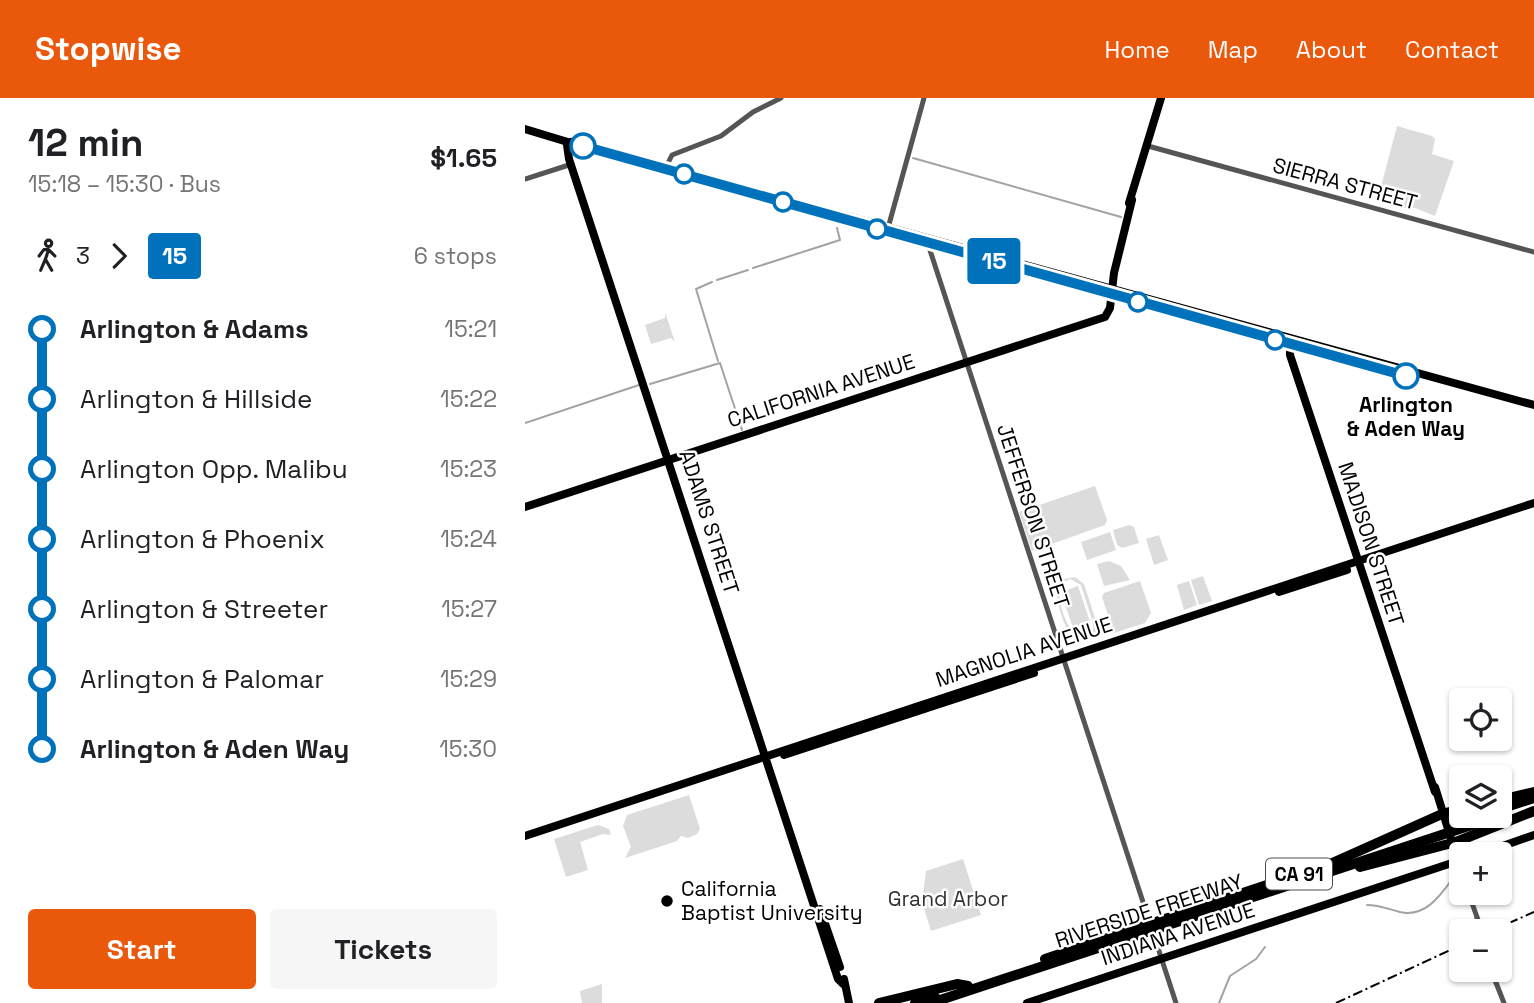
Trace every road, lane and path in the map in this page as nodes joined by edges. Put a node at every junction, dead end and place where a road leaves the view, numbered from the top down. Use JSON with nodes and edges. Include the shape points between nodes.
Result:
{"nodes":[{"id":1,"x":781,"y":98,"type":"edge"},
{"id":2,"x":924,"y":98,"type":"edge"},
{"id":3,"x":1161,"y":98,"type":"edge"},
{"id":4,"x":525,"y":129,"type":"edge"},
{"id":5,"x":571,"y":142,"type":"junction"},
{"id":6,"x":1148,"y":146,"type":"junction"},
{"id":7,"x":572,"y":164,"type":"junction"},
{"id":8,"x":665,"y":169,"type":"junction"},
{"id":9,"x":525,"y":179,"type":"edge"},
{"id":10,"x":851,"y":220,"type":"junction"},
{"id":11,"x":888,"y":228,"type":"junction"},
{"id":12,"x":929,"y":243,"type":"junction"},
{"id":13,"x":1534,"y":252,"type":"edge"},
{"id":14,"x":1110,"y":292,"type":"junction"},
{"id":15,"x":1290,"y":342,"type":"junction"},
{"id":16,"x":965,"y":362,"type":"junction"},
{"id":17,"x":1534,"y":408,"type":"edge"},
{"id":18,"x":670,"y":460,"type":"junction"},
{"id":19,"x":1534,"y":503,"type":"edge"},
{"id":20,"x":525,"y":508,"type":"edge"},
{"id":21,"x":1534,"y":508,"type":"edge"},
{"id":22,"x":1359,"y":563,"type":"junction"},
{"id":23,"x":1063,"y":660,"type":"junction"},
{"id":24,"x":768,"y":758,"type":"junction"},
{"id":25,"x":1534,"y":792,"type":"edge"},
{"id":26,"x":1512,"y":797,"type":"edge"},
{"id":27,"x":1534,"y":798,"type":"edge"},
{"id":28,"x":1534,"y":804,"type":"edge"},
{"id":29,"x":1512,"y":805,"type":"edge"},
{"id":30,"x":1512,"y":811,"type":"edge"},
{"id":31,"x":1534,"y":811,"type":"edge"},
{"id":32,"x":1449,"y":812,"type":"edge"},
{"id":33,"x":1442,"y":814,"type":"junction"},
{"id":34,"x":1451,"y":828,"type":"edge"},
{"id":35,"x":1447,"y":829,"type":"joint"},
{"id":36,"x":1534,"y":835,"type":"edge"},
{"id":37,"x":525,"y":838,"type":"edge"},
{"id":38,"x":1452,"y":842,"type":"edge"},
{"id":39,"x":1455,"y":842,"type":"edge"},
{"id":40,"x":1512,"y":843,"type":"edge"},
{"id":41,"x":1449,"y":844,"type":"edge"},
{"id":42,"x":1449,"y":867,"type":"edge"},
{"id":43,"x":1327,"y":868,"type":"junction"},
{"id":44,"x":1147,"y":929,"type":"junction"},
{"id":45,"x":1162,"y":959,"type":"junction"},
{"id":46,"x":1497,"y":982,"type":"edge"},
{"id":47,"x":968,"y":986,"type":"junction"},
{"id":48,"x":980,"y":986,"type":"junction"},
{"id":49,"x":849,"y":1003,"type":"edge"},
{"id":50,"x":880,"y":1003,"type":"edge"},
{"id":51,"x":915,"y":1003,"type":"edge"},
{"id":52,"x":931,"y":1003,"type":"edge"},
{"id":53,"x":943,"y":1003,"type":"edge"},
{"id":54,"x":1027,"y":1003,"type":"edge"},
{"id":55,"x":1176,"y":1003,"type":"edge"},
{"id":56,"x":1504,"y":1003,"type":"edge"}],
"edges":[{"from":1,"to":8,"type":"street","via":[[746,116],[721,136],[672,155]]},
{"from":2,"to":11,"type":"street"},
{"from":3,"to":6,"type":"main road"},
{"from":4,"to":5,"type":"main road"},
{"from":5,"to":7,"type":"main road","name":"ADAMS STREET","via":[[566,151]]},
{"from":5,"to":8,"type":"main road"},
{"from":6,"to":13,"type":"street","name":"SIERRA STREET"},
{"from":6,"to":14,"type":"main road"},
{"from":7,"to":9,"type":"street"},
{"from":7,"to":18,"type":"main road","name":"ADAMS STREET"},
{"from":8,"to":10,"type":"main road"},
{"from":10,"to":11,"type":"main road"},
{"from":10,"to":12,"type":"main road"},
{"from":11,"to":12,"type":"main road"},
{"from":12,"to":14,"type":"main road"},
{"from":12,"to":16,"type":"street","name":"JEFFERSON STREET"},
{"from":14,"to":15,"type":"main road"},
{"from":14,"to":16,"type":"main road","name":"CALIFORNIA AVENUE","via":[[1107,315]]},
{"from":15,"to":17,"type":"main road"},
{"from":15,"to":22,"type":"main road","name":"MADISON STREET","via":[[1290,355]]},
{"from":16,"to":18,"type":"main road","name":"CALIFORNIA AVENUE"},
{"from":16,"to":23,"type":"street","name":"JEFFERSON STREET"},
{"from":18,"to":20,"type":"main road","name":"CALIFORNIA AVENUE"},
{"from":18,"to":24,"type":"main road","name":"ADAMS STREET"},
{"from":19,"to":22,"type":"main road","name":"MAGNOLIA AVENUE"},
{"from":21,"to":22,"type":"main road","name":"MAGNOLIA AVENUE"},
{"from":22,"to":23,"type":"main road","name":"MAGNOLIA AVENUE"},
{"from":22,"to":33,"type":"main road","name":"MADISON STREET"},
{"from":23,"to":24,"type":"main road","name":"MAGNOLIA AVENUE"},
{"from":23,"to":45,"type":"street","name":"JEFFERSON STREET"},
{"from":24,"to":37,"type":"main road","name":"MAGNOLIA AVENUE"},
{"from":24,"to":49,"type":"main road","name":"ADAMS STREET"},
{"from":25,"to":26,"type":"highway"},
{"from":27,"to":29,"type":"highway"},
{"from":28,"to":30,"type":"highway","name":"RIVERSIDE FREEWAY","number":"CA 91"},
{"from":31,"to":39,"type":"highway"},
{"from":32,"to":33,"type":"highway"},
{"from":33,"to":38,"type":"main road","name":"MADISON STREET"},
{"from":33,"to":43,"type":"highway"},
{"from":34,"to":35,"type":"highway","name":"RIVERSIDE FREEWAY","number":"CA 91"},
{"from":35,"to":43,"type":"highway","name":"RIVERSIDE FREEWAY","number":"CA 91"},
{"from":36,"to":40,"type":"main road"},
{"from":41,"to":43,"type":"highway","via":[[1339,872]]},
{"from":42,"to":45,"type":"main road","name":"INDIANA AVENUE"},
{"from":43,"to":44,"type":"highway","name":"RIVERSIDE FREEWAY","number":"CA 91"},
{"from":44,"to":47,"type":"highway","name":"RIVERSIDE FREEWAY","number":"CA 91"},
{"from":44,"to":48,"type":"highway","name":"RIVERSIDE FREEWAY","number":"CA 91"},
{"from":45,"to":54,"type":"main road","name":"INDIANA AVENUE"},
{"from":45,"to":55,"type":"street","name":"JEFFERSON STREET"},
{"from":46,"to":56,"type":"street"},
{"from":47,"to":50,"type":"highway","via":[[957,984]]},
{"from":47,"to":51,"type":"highway","name":"RIVERSIDE FREEWAY","number":"CA 91"},
{"from":48,"to":52,"type":"highway","name":"RIVERSIDE FREEWAY","number":"CA 91"},
{"from":48,"to":53,"type":"highway"}]}
